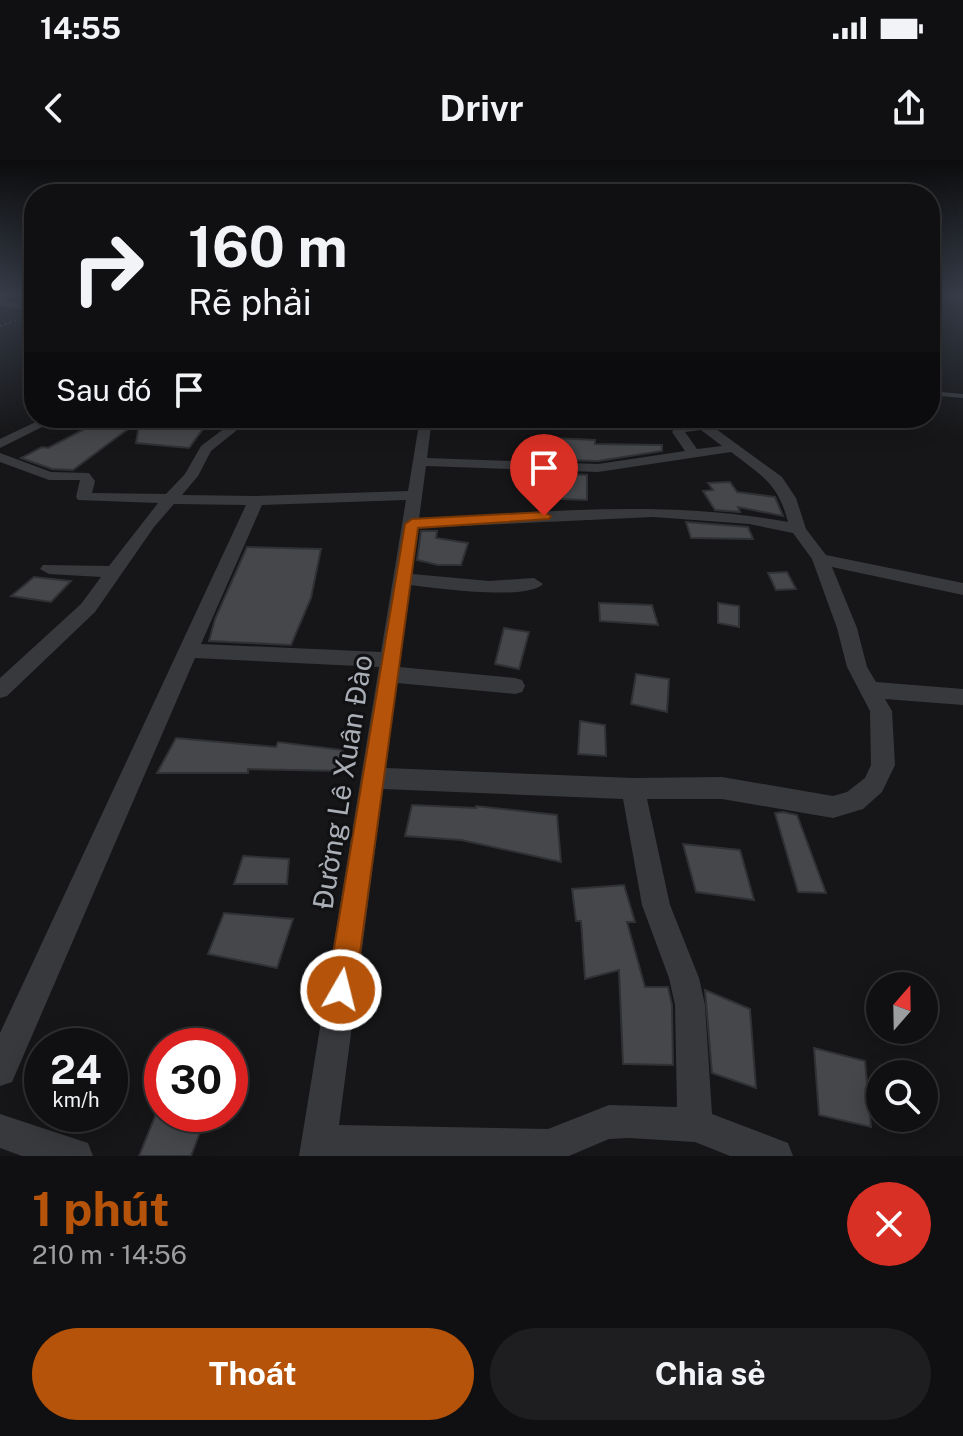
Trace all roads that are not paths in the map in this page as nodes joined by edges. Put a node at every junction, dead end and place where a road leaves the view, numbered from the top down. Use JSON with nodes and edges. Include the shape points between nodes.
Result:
{"nodes":[{"id":1,"x":940,"y":394,"type":"edge"},
{"id":2,"x":963,"y":396,"type":"edge"},
{"id":3,"x":33,"y":428,"type":"edge"},
{"id":4,"x":232,"y":428,"type":"edge"},
{"id":5,"x":424,"y":428,"type":"edge"},
{"id":6,"x":682,"y":428,"type":"edge"},
{"id":7,"x":707,"y":428,"type":"edge"},
{"id":8,"x":0,"y":444,"type":"edge"},
{"id":9,"x":734,"y":448,"type":"junction"},
{"id":10,"x":694,"y":455,"type":"junction"},
{"id":11,"x":0,"y":457,"type":"edge"},
{"id":12,"x":419,"y":462,"type":"junction"},
{"id":13,"x":415,"y":495,"type":"junction"},
{"id":14,"x":170,"y":499,"type":"junction"},
{"id":15,"x":256,"y":501,"type":"junction"},
{"id":16,"x":412,"y":524,"type":"junction"},
{"id":17,"x":798,"y":529,"type":"junction"},
{"id":18,"x":820,"y":559,"type":"junction"},
{"id":19,"x":49,"y":569,"type":"dead end"},
{"id":20,"x":112,"y":572,"type":"junction"},
{"id":21,"x":404,"y":579,"type":"junction"},
{"id":22,"x":534,"y":584,"type":"dead end"},
{"id":23,"x":963,"y":589,"type":"edge"},
{"id":24,"x":188,"y":651,"type":"junction"},
{"id":25,"x":389,"y":667,"type":"junction"},
{"id":26,"x":515,"y":686,"type":"dead end"},
{"id":27,"x":0,"y":690,"type":"edge"},
{"id":28,"x":870,"y":690,"type":"junction"},
{"id":29,"x":963,"y":697,"type":"edge"},
{"id":30,"x":372,"y":778,"type":"junction"},
{"id":31,"x":633,"y":789,"type":"junction"},
{"id":32,"x":0,"y":1070,"type":"edge"},
{"id":33,"x":695,"y":1125,"type":"junction"},
{"id":34,"x":0,"y":1131,"type":"edge"},
{"id":35,"x":318,"y":1149,"type":"edge"},
{"id":36,"x":550,"y":1152,"type":"edge"},
{"id":37,"x":75,"y":1156,"type":"edge"},
{"id":38,"x":775,"y":1156,"type":"edge"}],
"edges":[{"from":1,"to":2,"type":"lane"},
{"from":3,"to":8,"type":"street"},
{"from":4,"to":14,"type":"street","via":[[212,442]]},
{"from":5,"to":12,"type":"street","name":"Đường Lê Xuân Đào"},
{"from":6,"to":10,"type":"street","via":[[678,432]]},
{"from":7,"to":9,"type":"street"},
{"from":9,"to":10,"type":"street"},
{"from":9,"to":17,"type":"street","via":[[785,489]]},
{"from":10,"to":12,"type":"street","via":[[598,468]]},
{"from":11,"to":14,"type":"street","via":[[49,476],[84,476],[88,481],[83,497]]},
{"from":12,"to":13,"type":"street","name":"Đường Lê Xuân Đào"},
{"from":13,"to":15,"type":"street"},
{"from":13,"to":16,"type":"street","name":"Đường Lê Xuân Đào"},
{"from":14,"to":15,"type":"street"},
{"from":14,"to":20,"type":"street"},
{"from":15,"to":24,"type":"street"},
{"from":16,"to":17,"type":"street","via":[[657,510],[717,514]]},
{"from":16,"to":21,"type":"street","name":"Đường Lê Xuân Đào"},
{"from":17,"to":18,"type":"street"},
{"from":18,"to":23,"type":"street"},
{"from":18,"to":28,"type":"street"},
{"from":19,"to":20,"type":"street"},
{"from":20,"to":27,"type":"street","via":[[88,608]]},
{"from":21,"to":22,"type":"street","via":[[489,587]]},
{"from":21,"to":25,"type":"street","name":"Đường Lê Xuân Đào"},
{"from":24,"to":25,"type":"street"},
{"from":24,"to":32,"type":"street"},
{"from":25,"to":26,"type":"street"},
{"from":25,"to":30,"type":"street","name":"Đường Lê Xuân Đào"},
{"from":28,"to":29,"type":"street"},
{"from":28,"to":31,"type":"street","via":[[881,711],[883,765],[874,785],[854,801],[826,807],[735,789]]},
{"from":30,"to":31,"type":"street"},
{"from":30,"to":35,"type":"street","name":"Đường Lê Xuân Đào"},
{"from":31,"to":33,"type":"street","via":[[656,905],[690,1005]]},
{"from":33,"to":36,"type":"street","via":[[609,1122]]},
{"from":33,"to":38,"type":"street"},
{"from":34,"to":37,"type":"street"},
{"from":35,"to":36,"type":"street"}]}
